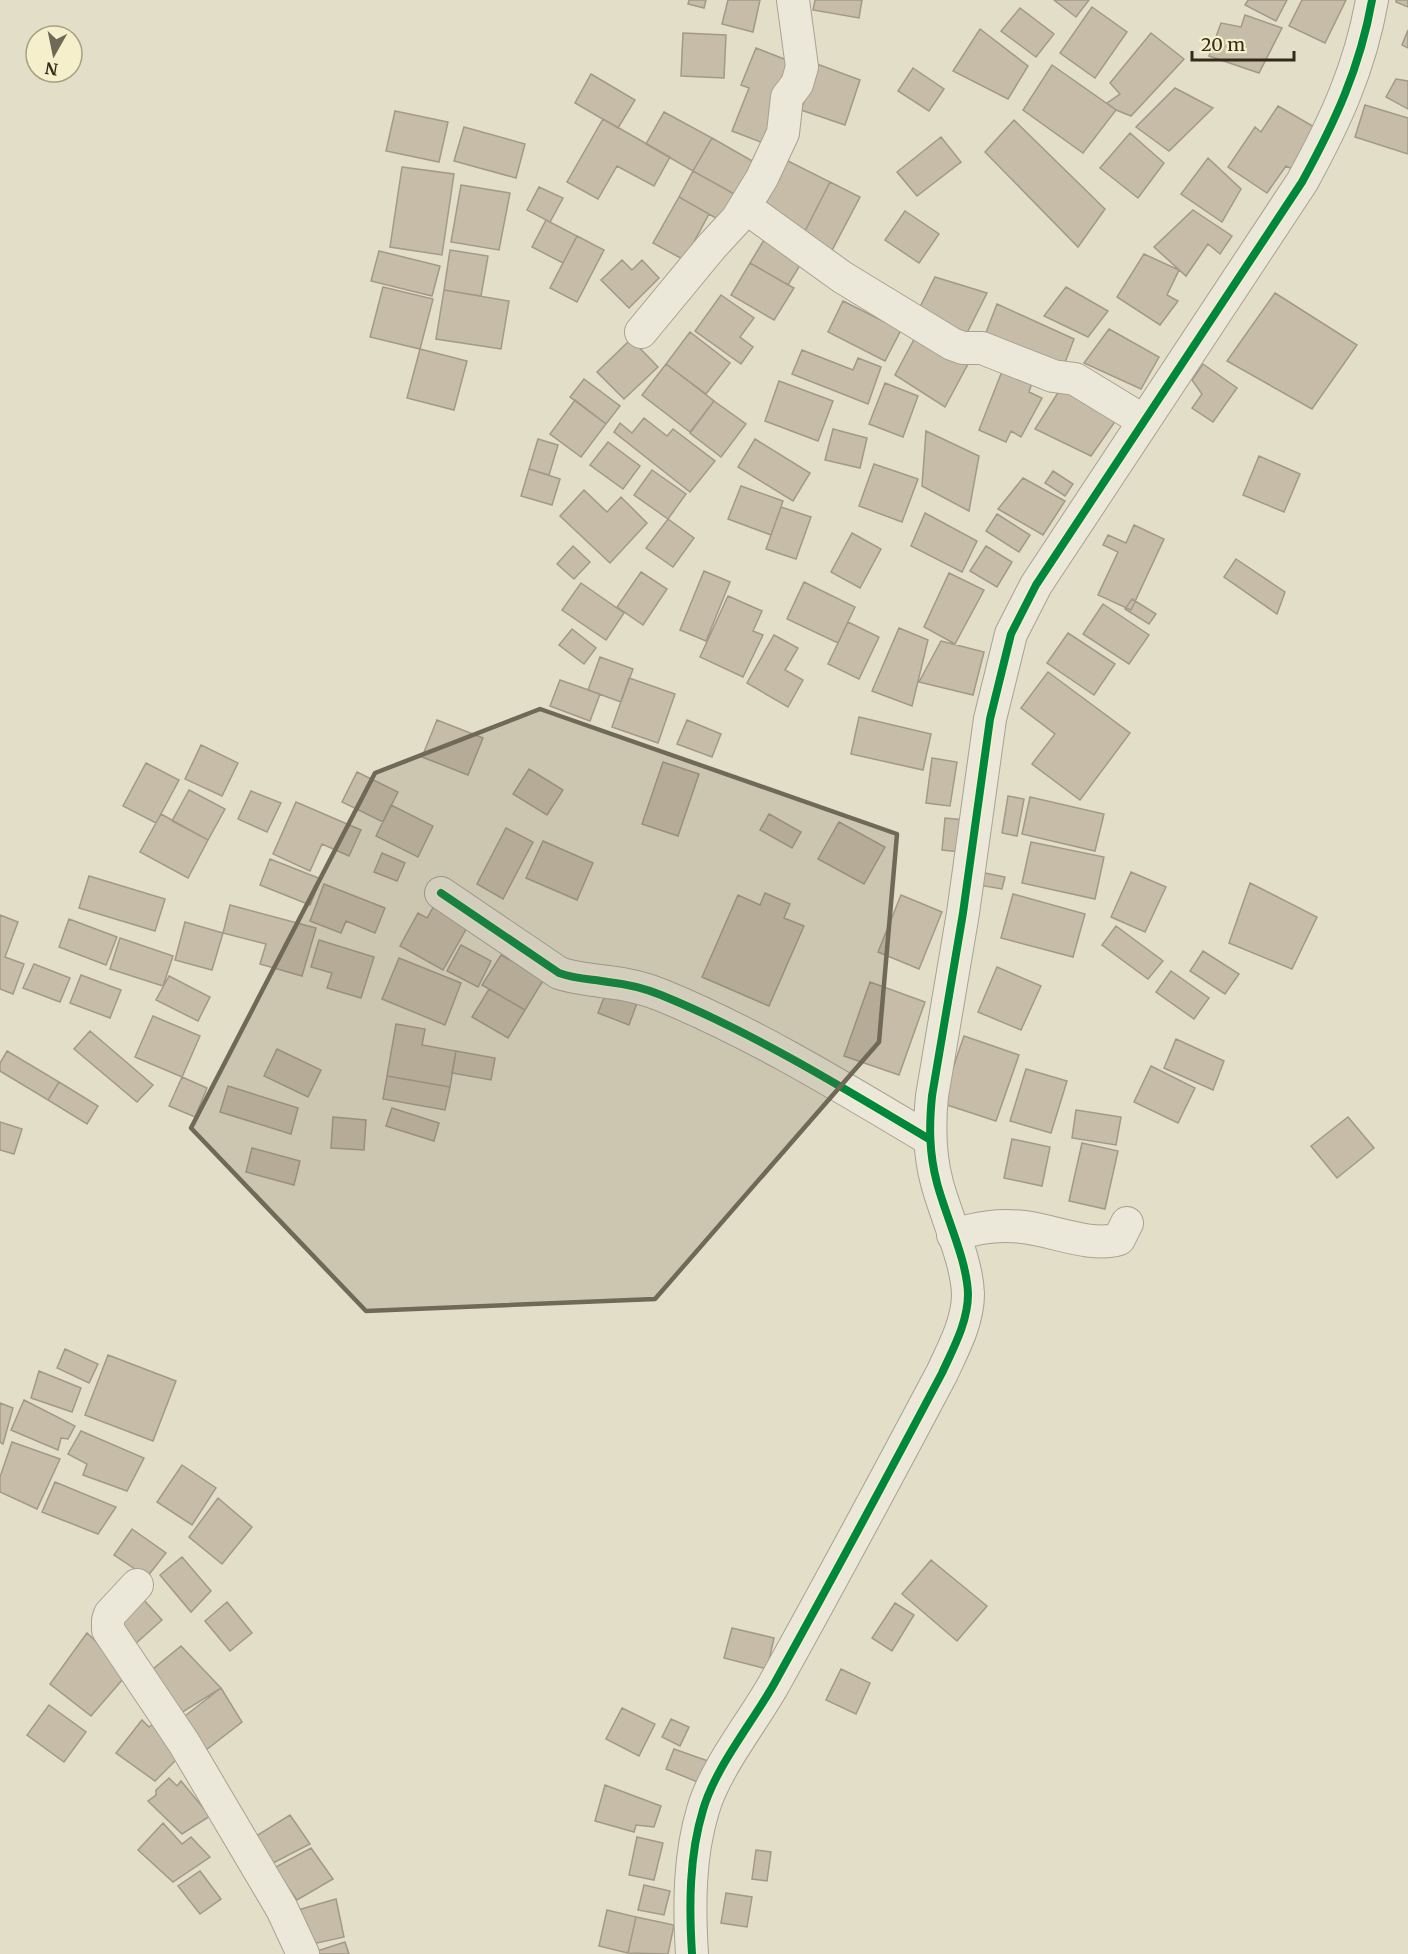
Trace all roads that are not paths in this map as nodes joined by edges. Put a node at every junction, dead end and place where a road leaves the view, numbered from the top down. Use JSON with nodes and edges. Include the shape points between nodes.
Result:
{"nodes":[{"id":1,"x":794,"y":0,"type":"edge"},
{"id":2,"x":1372,"y":0,"type":"edge"},
{"id":3,"x":745,"y":207,"type":"junction"},
{"id":4,"x":642,"y":332,"type":"dead end"},
{"id":5,"x":1144,"y":421,"type":"junction"},
{"id":6,"x":441,"y":893,"type":"dead end"},
{"id":7,"x":929,"y":1139,"type":"junction"},
{"id":8,"x":1127,"y":1224,"type":"dead end"},
{"id":9,"x":954,"y":1235,"type":"junction"},
{"id":10,"x":137,"y":1585,"type":"dead end"},
{"id":11,"x":303,"y":1954,"type":"edge"},
{"id":12,"x":692,"y":1954,"type":"edge"}],
"edges":[{"from":1,"to":3,"type":"street","via":[[802,67],[797,84],[787,97],[783,133]]},
{"from":2,"to":5,"type":"street","via":[[1359,55],[1321,147],[1257,252]]},
{"from":3,"to":4,"type":"street"},
{"from":3,"to":5,"type":"street","via":[[842,277],[952,344],[982,348],[1053,376],[1075,380]]},
{"from":5,"to":7,"type":"street","via":[[1036,585],[1011,634],[990,719],[932,1096]]},
{"from":6,"to":7,"type":"street","via":[[559,973],[659,994],[717,1020]]},
{"from":7,"to":9,"type":"street"},
{"from":8,"to":9,"type":"street","via":[[1119,1239],[1110,1242],[1001,1225]]},
{"from":9,"to":12,"type":"street","via":[[965,1272],[967,1300],[960,1333],[942,1374],[760,1708],[708,1795],[694,1848]]},
{"from":10,"to":11,"type":"street","via":[[110,1614],[108,1630],[184,1743],[282,1909]]}]}
